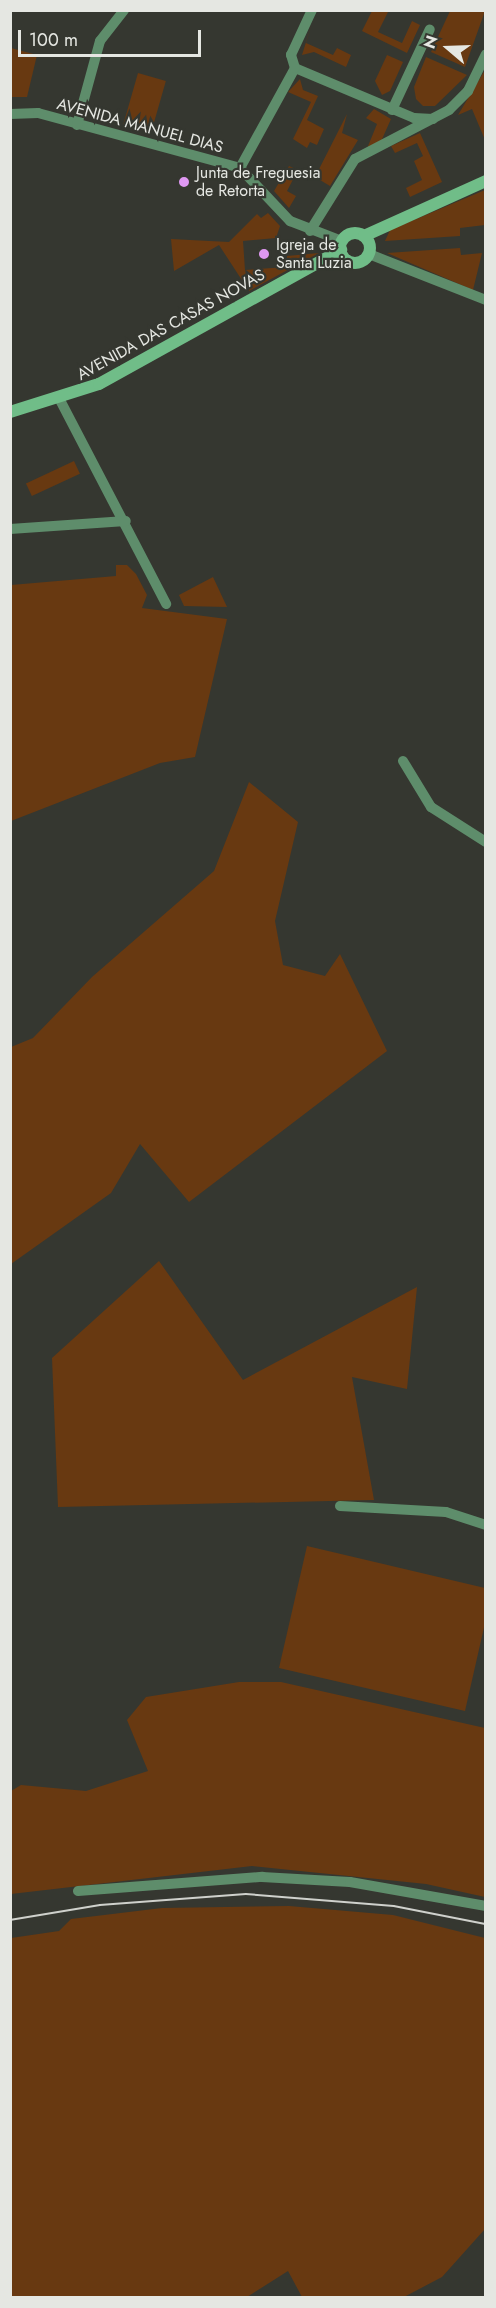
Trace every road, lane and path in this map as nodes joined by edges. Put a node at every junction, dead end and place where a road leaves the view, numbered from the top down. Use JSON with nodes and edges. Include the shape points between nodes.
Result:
{"nodes":[{"id":1,"x":124,"y":10,"type":"edge"},
{"id":2,"x":312,"y":10,"type":"edge"},
{"id":3,"x":430,"y":29,"type":"dead end"},
{"id":4,"x":486,"y":54,"type":"edge"},
{"id":5,"x":295,"y":68,"type":"junction"},
{"id":6,"x":392,"y":110,"type":"junction"},
{"id":7,"x":10,"y":114,"type":"edge"},
{"id":8,"x":434,"y":119,"type":"junction"},
{"id":9,"x":77,"y":125,"type":"junction"},
{"id":10,"x":240,"y":168,"type":"junction"},
{"id":11,"x":486,"y":181,"type":"edge"},
{"id":12,"x":310,"y":231,"type":"junction"},
{"id":13,"x":364,"y":236,"type":"junction"},
{"id":14,"x":341,"y":246,"type":"junction"},
{"id":15,"x":369,"y":254,"type":"junction"},
{"id":16,"x":486,"y":300,"type":"edge"},
{"id":17,"x":60,"y":400,"type":"junction"},
{"id":18,"x":10,"y":412,"type":"edge"},
{"id":19,"x":126,"y":522,"type":"junction"},
{"id":20,"x":10,"y":529,"type":"edge"},
{"id":21,"x":166,"y":604,"type":"dead end"},
{"id":22,"x":403,"y":761,"type":"dead end"},
{"id":23,"x":486,"y":842,"type":"edge"},
{"id":24,"x":340,"y":1506,"type":"dead end"},
{"id":25,"x":486,"y":1525,"type":"edge"},
{"id":26,"x":78,"y":1891,"type":"dead end"},
{"id":27,"x":486,"y":1906,"type":"edge"}],
"edges":[{"from":1,"to":9,"type":"street","via":[[100,41]]},
{"from":2,"to":5,"type":"street","via":[[291,56]]},
{"from":3,"to":6,"type":"street"},
{"from":4,"to":8,"type":"street","via":[[468,92]]},
{"from":5,"to":6,"type":"street"},
{"from":5,"to":10,"type":"street"},
{"from":6,"to":8,"type":"street"},
{"from":7,"to":9,"type":"street","name":"AVENIDA MANUEL DIAS","via":[[38,113]]},
{"from":8,"to":12,"type":"street","via":[[354,159]]},
{"from":9,"to":10,"type":"street","name":"AVENIDA MANUEL DIAS"},
{"from":10,"to":12,"type":"street","name":"AVENIDA MANUEL DIAS","via":[[280,213]]},
{"from":11,"to":13,"type":"street"},
{"from":12,"to":14,"type":"street","name":"AVENIDA MANUEL DIAS"},
{"from":13,"to":14,"type":"street","name":"AVENIDA DAS CASAS NOVAS","via":[[349,234]]},
{"from":13,"to":15,"type":"street"},
{"from":14,"to":15,"type":"street","via":[[353,263]]},
{"from":14,"to":17,"type":"street","name":"AVENIDA DAS CASAS NOVAS","via":[[99,384]]},
{"from":15,"to":16,"type":"street"},
{"from":17,"to":18,"type":"street","name":"AVENIDA DAS CASAS NOVAS"},
{"from":17,"to":19,"type":"street"},
{"from":19,"to":20,"type":"street"},
{"from":19,"to":21,"type":"street"},
{"from":22,"to":23,"type":"street","via":[[431,807]]},
{"from":24,"to":25,"type":"street","via":[[446,1512]]},
{"from":26,"to":27,"type":"street","via":[[262,1877],[351,1882]]}]}
